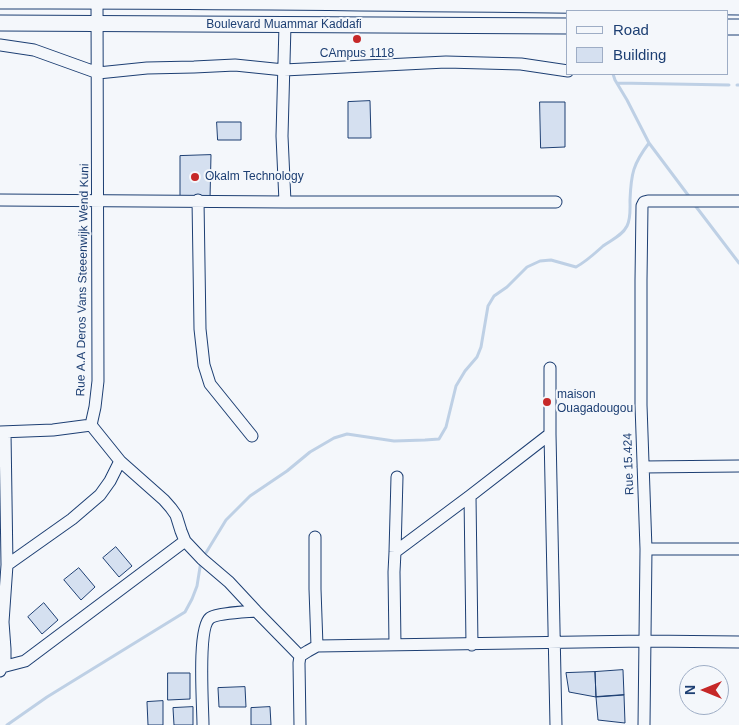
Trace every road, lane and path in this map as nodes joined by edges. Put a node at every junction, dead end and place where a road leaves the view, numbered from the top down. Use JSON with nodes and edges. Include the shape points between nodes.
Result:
{"nodes":[{"id":1,"x":97,"y":0,"type":"edge"},
{"id":2,"x":0,"y":1,"type":"edge"},
{"id":3,"x":281,"y":1,"type":"edge"},
{"id":4,"x":739,"y":7,"type":"edge"},
{"id":5,"x":0,"y":23,"type":"edge"},
{"id":6,"x":98,"y":23,"type":"junction"},
{"id":7,"x":285,"y":25,"type":"junction"},
{"id":8,"x":566,"y":26,"type":"edge"},
{"id":9,"x":0,"y":45,"type":"edge"},
{"id":10,"x":284,"y":70,"type":"junction"},
{"id":11,"x":566,"y":70,"type":"edge"},
{"id":12,"x":98,"y":73,"type":"junction"},
{"id":13,"x":0,"y":200,"type":"edge"},
{"id":14,"x":198,"y":200,"type":"junction"},
{"id":15,"x":98,"y":201,"type":"junction"},
{"id":16,"x":739,"y":201,"type":"edge"},
{"id":17,"x":285,"y":202,"type":"junction"},
{"id":18,"x":556,"y":202,"type":"dead end"},
{"id":19,"x":550,"y":368,"type":"dead end"},
{"id":20,"x":91,"y":426,"type":"junction"},
{"id":21,"x":2,"y":432,"type":"edge"},
{"id":22,"x":550,"y":434,"type":"junction"},
{"id":23,"x":252,"y":436,"type":"dead end"},
{"id":24,"x":120,"y":461,"type":"junction"},
{"id":25,"x":643,"y":466,"type":"junction"},
{"id":26,"x":739,"y":466,"type":"edge"},
{"id":27,"x":396,"y":478,"type":"dead end"},
{"id":28,"x":470,"y":496,"type":"junction"},
{"id":29,"x":315,"y":537,"type":"dead end"},
{"id":30,"x":185,"y":541,"type":"junction"},
{"id":31,"x":3,"y":545,"type":"edge"},
{"id":32,"x":739,"y":548,"type":"edge"},
{"id":33,"x":646,"y":549,"type":"junction"},
{"id":34,"x":396,"y":552,"type":"junction"},
{"id":35,"x":7,"y":565,"type":"junction"},
{"id":36,"x":256,"y":611,"type":"junction"},
{"id":37,"x":2,"y":622,"type":"edge"},
{"id":38,"x":645,"y":642,"type":"junction"},
{"id":39,"x":739,"y":642,"type":"edge"},
{"id":40,"x":554,"y":643,"type":"junction"},
{"id":41,"x":395,"y":645,"type":"junction"},
{"id":42,"x":472,"y":645,"type":"junction"},
{"id":43,"x":317,"y":646,"type":"junction"},
{"id":44,"x":300,"y":656,"type":"junction"},
{"id":45,"x":1,"y":669,"type":"edge"},
{"id":46,"x":203,"y":725,"type":"edge"},
{"id":47,"x":300,"y":725,"type":"edge"},
{"id":48,"x":556,"y":725,"type":"edge"},
{"id":49,"x":644,"y":725,"type":"edge"}],
"edges":[{"from":1,"to":2,"type":"main road","name":"Boulevard Muammar Kaddafi"},
{"from":1,"to":3,"type":"main road","name":"Boulevard Muammar Kaddafi"},
{"from":1,"to":6,"type":"street","name":"Rue A.A Deros Vans Steeenwijk Wend Kuni"},
{"from":3,"to":4,"type":"main road","name":"Boulevard Muammar Kaddafi"},
{"from":5,"to":6,"type":"main road","name":"Boulevard Muammar Kaddafi"},
{"from":6,"to":7,"type":"main road","name":"Boulevard Muammar Kaddafi"},
{"from":6,"to":12,"type":"street","name":"Rue A.A Deros Vans Steeenwijk Wend Kuni"},
{"from":7,"to":8,"type":"main road","name":"Boulevard Muammar Kaddafi"},
{"from":7,"to":10,"type":"street"},
{"from":9,"to":12,"type":"street","via":[[34,50]]},
{"from":10,"to":11,"type":"street","via":[[446,62],[521,64]]},
{"from":10,"to":12,"type":"street","via":[[235,65]]},
{"from":10,"to":17,"type":"street"},
{"from":12,"to":15,"type":"street","name":"Rue A.A Deros Vans Steeenwijk Wend Kuni"},
{"from":13,"to":15,"type":"street"},
{"from":14,"to":15,"type":"street"},
{"from":14,"to":17,"type":"street"},
{"from":14,"to":23,"type":"street","via":[[200,328],[204,365],[210,384]]},
{"from":15,"to":20,"type":"street","name":"Rue A.A Deros Vans Steeenwijk Wend Kuni","via":[[98,381]]},
{"from":16,"to":25,"type":"street","name":"Rue 15.424","via":[[648,201],[642,206]]},
{"from":17,"to":18,"type":"street"},
{"from":19,"to":22,"type":"street"},
{"from":20,"to":21,"type":"street"},
{"from":20,"to":24,"type":"street"},
{"from":21,"to":31,"type":"street"},
{"from":22,"to":28,"type":"street"},
{"from":22,"to":40,"type":"street"},
{"from":24,"to":30,"type":"street","via":[[171,508]]},
{"from":24,"to":35,"type":"street","via":[[100,495]]},
{"from":25,"to":26,"type":"street"},
{"from":25,"to":33,"type":"street","name":"Rue 15.424"},
{"from":27,"to":34,"type":"street"},
{"from":28,"to":34,"type":"street"},
{"from":28,"to":42,"type":"street"},
{"from":29,"to":43,"type":"street"},
{"from":30,"to":36,"type":"street"},
{"from":30,"to":45,"type":"street","via":[[25,661]]},
{"from":31,"to":35,"type":"street"},
{"from":32,"to":33,"type":"street"},
{"from":33,"to":38,"type":"street","name":"Rue 15.424"},
{"from":34,"to":41,"type":"street"},
{"from":35,"to":37,"type":"street"},
{"from":36,"to":44,"type":"street"},
{"from":36,"to":46,"type":"street","via":[[215,615],[208,619],[201,657]]},
{"from":37,"to":45,"type":"street","via":[[5,659]]},
{"from":38,"to":39,"type":"street"},
{"from":38,"to":40,"type":"street"},
{"from":38,"to":49,"type":"street","name":"Rue 15.424"},
{"from":40,"to":42,"type":"street"},
{"from":40,"to":48,"type":"street"},
{"from":41,"to":42,"type":"street"},
{"from":41,"to":43,"type":"street"},
{"from":43,"to":44,"type":"street"},
{"from":44,"to":47,"type":"street"}]}
